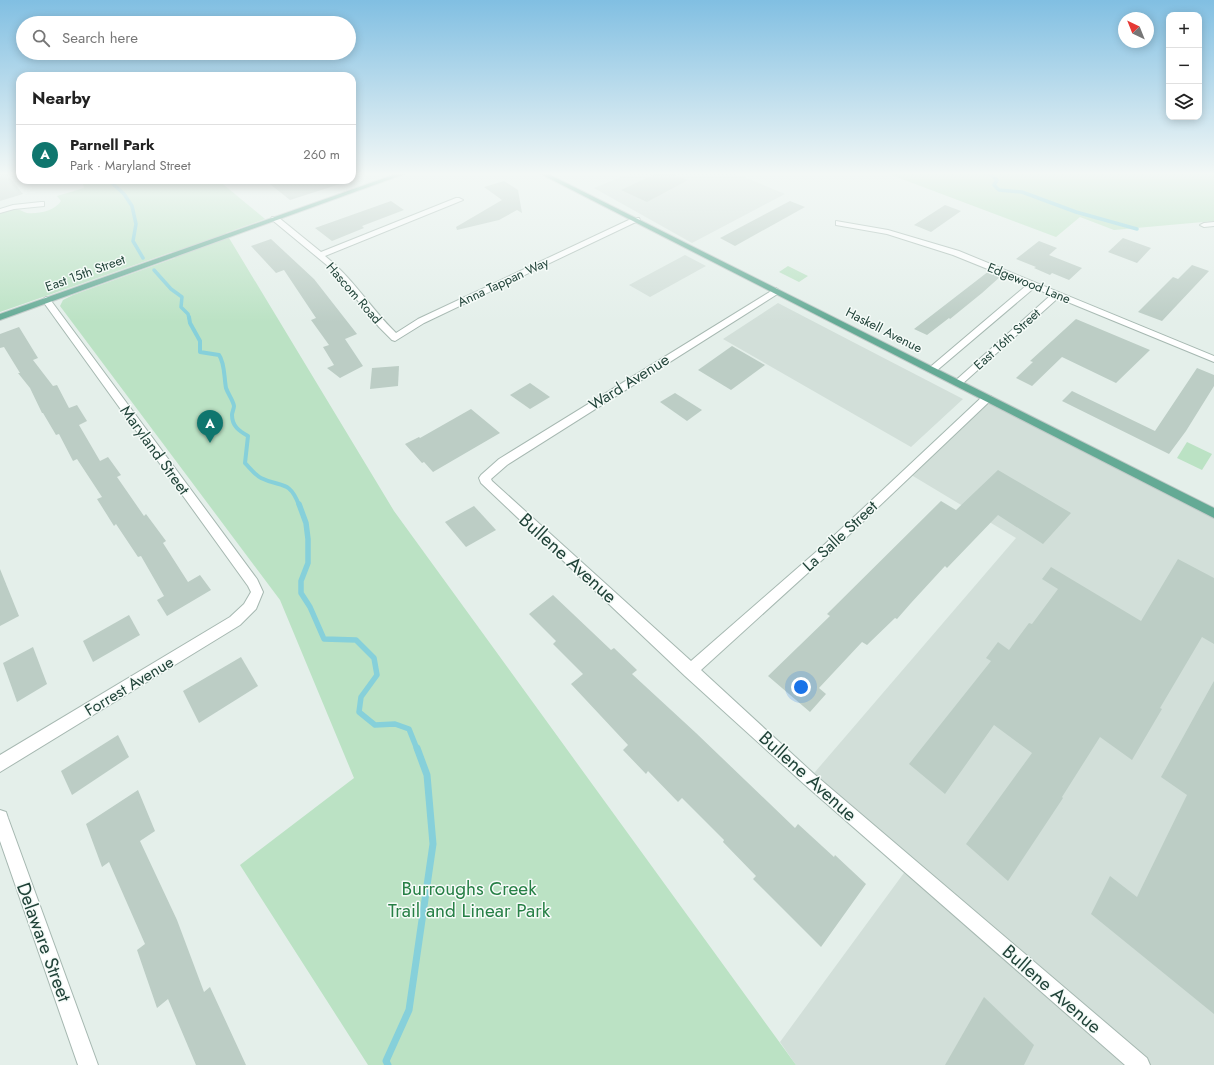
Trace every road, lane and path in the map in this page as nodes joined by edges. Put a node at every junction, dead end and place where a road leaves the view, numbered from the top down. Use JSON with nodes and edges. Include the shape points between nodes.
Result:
{"nodes":[{"id":1,"x":265,"y":223,"type":"edge"},
{"id":2,"x":280,"y":223,"type":"edge"},
{"id":3,"x":402,"y":223,"type":"edge"},
{"id":4,"x":630,"y":223,"type":"edge"},
{"id":5,"x":641,"y":223,"type":"edge"},
{"id":6,"x":839,"y":223,"type":"dead end"},
{"id":7,"x":1214,"y":224,"type":"edge"},
{"id":8,"x":1204,"y":225,"type":"dead end"},
{"id":9,"x":320,"y":255,"type":"junction"},
{"id":10,"x":1033,"y":284,"type":"junction"},
{"id":11,"x":776,"y":291,"type":"junction"},
{"id":12,"x":1057,"y":294,"type":"junction"},
{"id":13,"x":46,"y":300,"type":"junction"},
{"id":14,"x":0,"y":317,"type":"edge"},
{"id":15,"x":395,"y":338,"type":"joint"},
{"id":16,"x":1214,"y":359,"type":"edge"},
{"id":17,"x":932,"y":370,"type":"junction"},
{"id":18,"x":958,"y":383,"type":"junction"},
{"id":19,"x":987,"y":398,"type":"junction"},
{"id":20,"x":485,"y":478,"type":"joint"},
{"id":21,"x":1214,"y":513,"type":"edge"},
{"id":22,"x":254,"y":602,"type":"joint"},
{"id":23,"x":690,"y":671,"type":"junction"},
{"id":24,"x":0,"y":764,"type":"edge"},
{"id":25,"x":0,"y":818,"type":"edge"},
{"id":26,"x":88,"y":1065,"type":"edge"},
{"id":27,"x":1140,"y":1065,"type":"edge"}],
"edges":[{"from":1,"to":13,"type":"main road","name":"East 15th Street"},
{"from":2,"to":9,"type":"street","name":"Hascom Road"},
{"from":3,"to":9,"type":"street"},
{"from":4,"to":15,"type":"street","name":"Anna Tappan Way","via":[[421,321]]},
{"from":5,"to":11,"type":"main road","name":"Haskell Avenue"},
{"from":6,"to":10,"type":"street","name":"Edgewood Lane","via":[[933,244]]},
{"from":7,"to":8,"type":"street"},
{"from":9,"to":15,"type":"street","name":"Hascom Road","via":[[336,269]]},
{"from":10,"to":12,"type":"street","name":"Edgewood Lane"},
{"from":10,"to":17,"type":"street","name":"East 16th Street"},
{"from":11,"to":17,"type":"main road","name":"Haskell Avenue"},
{"from":11,"to":20,"type":"street","name":"Ward Avenue","via":[[503,462]]},
{"from":12,"to":16,"type":"street","name":"Edgewood Lane"},
{"from":12,"to":18,"type":"street","name":"East 16th Street"},
{"from":13,"to":14,"type":"main road","name":"East 15th Street"},
{"from":13,"to":22,"type":"street","name":"Maryland Street","via":[[253,583],[257,592]]},
{"from":17,"to":18,"type":"main road","name":"Haskell Avenue"},
{"from":18,"to":19,"type":"main road","name":"Haskell Avenue"},
{"from":19,"to":21,"type":"main road","name":"Haskell Avenue"},
{"from":19,"to":23,"type":"street","name":"La Salle Street","via":[[839,537]]},
{"from":20,"to":23,"type":"street","name":"Bullene Avenue","via":[[491,488]]},
{"from":22,"to":24,"type":"street","name":"Forrest Avenue","via":[[248,611],[235,621]]},
{"from":23,"to":27,"type":"street","name":"Bullene Avenue","via":[[809,779]]},
{"from":25,"to":26,"type":"street","name":"Delaware Street"}]}
